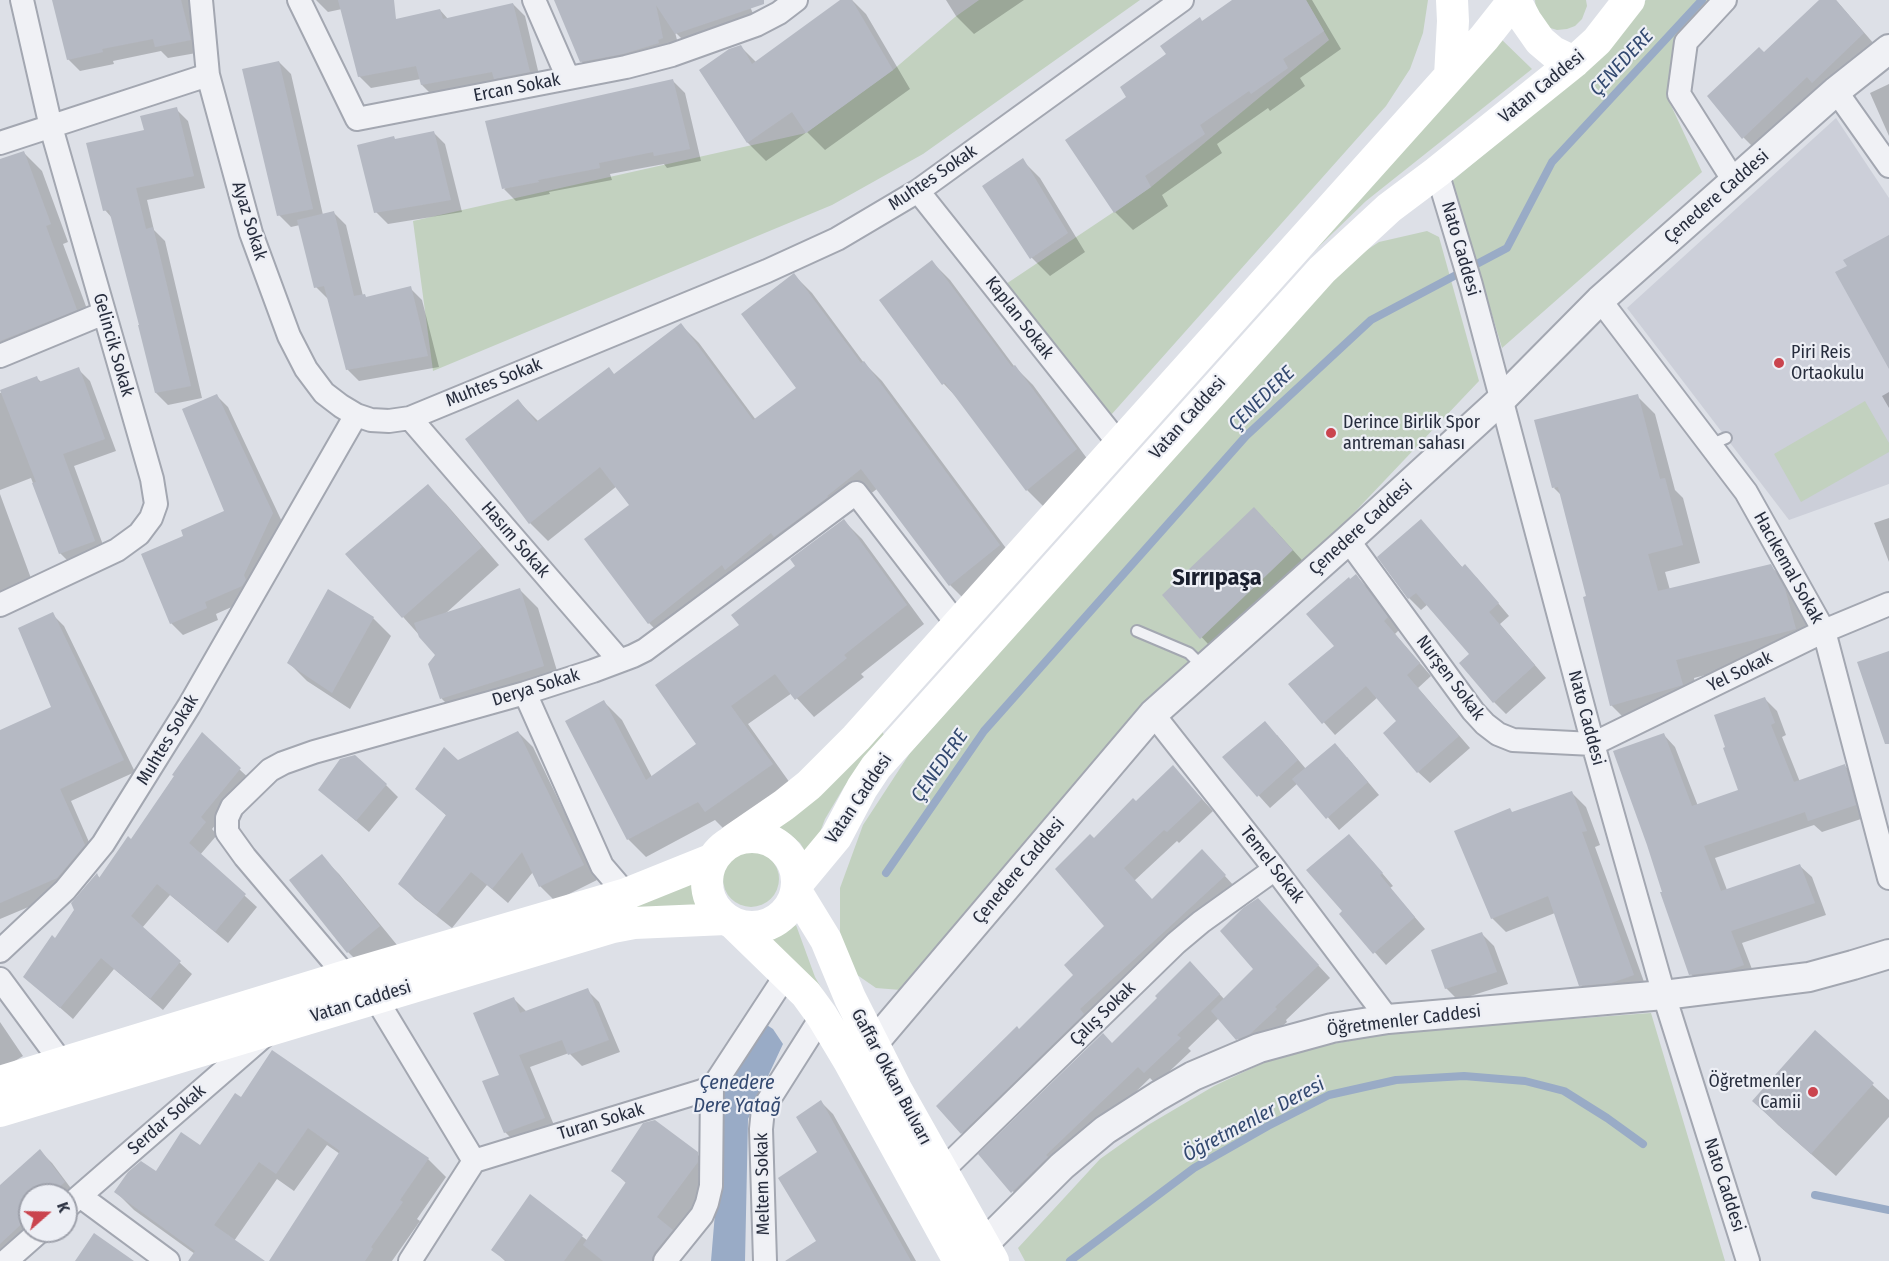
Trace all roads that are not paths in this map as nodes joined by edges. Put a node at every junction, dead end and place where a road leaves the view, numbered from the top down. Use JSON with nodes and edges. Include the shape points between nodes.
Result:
{"nodes":[{"id":1,"x":22,"y":0,"type":"edge"},
{"id":2,"x":201,"y":0,"type":"edge"},
{"id":3,"x":299,"y":0,"type":"edge"},
{"id":4,"x":534,"y":0,"type":"edge"},
{"id":5,"x":1182,"y":0,"type":"edge"},
{"id":6,"x":1452,"y":0,"type":"edge"},
{"id":7,"x":1515,"y":0,"type":"edge"},
{"id":8,"x":1725,"y":0,"type":"edge"},
{"id":9,"x":1625,"y":2,"type":"edge"},
{"id":10,"x":783,"y":4,"type":"edge"},
{"id":11,"x":1889,"y":49,"type":"edge"},
{"id":12,"x":1574,"y":62,"type":"junction"},
{"id":13,"x":208,"y":75,"type":"junction"},
{"id":14,"x":1450,"y":76,"type":"junction"},
{"id":15,"x":568,"y":78,"type":"junction"},
{"id":16,"x":1836,"y":91,"type":"junction"},
{"id":17,"x":51,"y":127,"type":"junction"},
{"id":18,"x":0,"y":143,"type":"edge"},
{"id":19,"x":1889,"y":166,"type":"edge"},
{"id":20,"x":1437,"y":172,"type":"junction"},
{"id":21,"x":1734,"y":182,"type":"junction"},
{"id":22,"x":918,"y":191,"type":"junction"},
{"id":23,"x":1600,"y":300,"type":"junction"},
{"id":24,"x":104,"y":313,"type":"junction"},
{"id":25,"x":0,"y":356,"type":"edge"},
{"id":26,"x":1502,"y":399,"type":"junction"},
{"id":27,"x":356,"y":415,"type":"junction"},
{"id":28,"x":410,"y":418,"type":"junction"},
{"id":29,"x":1120,"y":445,"type":"junction"},
{"id":30,"x":1348,"y":540,"type":"junction"},
{"id":31,"x":1889,"y":604,"type":"edge"},
{"id":32,"x":0,"y":605,"type":"edge"},
{"id":33,"x":957,"y":624,"type":"junction"},
{"id":34,"x":1137,"y":631,"type":"dead end"},
{"id":35,"x":1824,"y":631,"type":"junction"},
{"id":36,"x":620,"y":661,"type":"junction"},
{"id":37,"x":1204,"y":668,"type":"junction"},
{"id":38,"x":525,"y":693,"type":"junction"},
{"id":39,"x":1153,"y":714,"type":"junction"},
{"id":40,"x":1593,"y":744,"type":"junction"},
{"id":41,"x":723,"y":850,"type":"junction"},
{"id":42,"x":1275,"y":869,"type":"junction"},
{"id":43,"x":1889,"y":878,"type":"edge"},
{"id":44,"x":796,"y":887,"type":"junction"},
{"id":45,"x":626,"y":894,"type":"junction"},
{"id":46,"x":729,"y":921,"type":"junction"},
{"id":47,"x":0,"y":951,"type":"edge"},
{"id":48,"x":1889,"y":954,"type":"edge"},
{"id":49,"x":786,"y":975,"type":"junction"},
{"id":50,"x":346,"y":976,"type":"junction"},
{"id":51,"x":0,"y":979,"type":"edge"},
{"id":52,"x":1664,"y":994,"type":"junction"},
{"id":53,"x":375,"y":998,"type":"junction"},
{"id":54,"x":822,"y":1016,"type":"junction"},
{"id":55,"x":1388,"y":1019,"type":"junction"},
{"id":56,"x":269,"y":1031,"type":"junction"},
{"id":57,"x":861,"y":1053,"type":"junction"},
{"id":58,"x":62,"y":1063,"type":"junction"},
{"id":59,"x":0,"y":1082,"type":"edge"},
{"id":60,"x":711,"y":1088,"type":"junction"},
{"id":61,"x":0,"y":1111,"type":"edge"},
{"id":62,"x":474,"y":1161,"type":"junction"},
{"id":63,"x":942,"y":1171,"type":"junction"},
{"id":64,"x":78,"y":1198,"type":"edge"},
{"id":65,"x":78,"y":1205,"type":"edge"},
{"id":66,"x":26,"y":1243,"type":"edge"},
{"id":67,"x":976,"y":1257,"type":"edge"},
{"id":68,"x":417,"y":1258,"type":"edge"},
{"id":69,"x":6,"y":1261,"type":"edge"},
{"id":70,"x":168,"y":1261,"type":"edge"},
{"id":71,"x":665,"y":1261,"type":"edge"},
{"id":72,"x":765,"y":1261,"type":"edge"},
{"id":73,"x":1748,"y":1261,"type":"edge"}],
"edges":[{"from":1,"to":17,"type":"street","name":"Gelincik Sokak"},
{"from":2,"to":13,"type":"street","name":"Ayaz Sokak"},
{"from":3,"to":15,"type":"street","name":"Ercan Sokak","via":[[357,119]]},
{"from":4,"to":15,"type":"street"},
{"from":5,"to":22,"type":"street","name":"Muhtes Sokak"},
{"from":6,"to":14,"type":"main road"},
{"from":7,"to":12,"type":"main road","via":[[1540,41]]},
{"from":7,"to":14,"type":"main road","name":"Vatan Caddesi"},
{"from":8,"to":21,"type":"street","via":[[1686,42],[1679,94]]},
{"from":9,"to":12,"type":"main road","name":"Vatan Caddesi","via":[[1597,41]]},
{"from":10,"to":15,"type":"street","name":"Ercan Sokak","via":[[756,25],[672,55]]},
{"from":11,"to":16,"type":"street","name":"Çenedere Caddesi"},
{"from":12,"to":20,"type":"main road","name":"Vatan Caddesi"},
{"from":13,"to":17,"type":"street"},
{"from":13,"to":27,"type":"street","name":"Ayaz Sokak","via":[[251,233],[289,336],[324,393]]},
{"from":14,"to":29,"type":"main road","name":"Vatan Caddesi"},
{"from":16,"to":19,"type":"street"},
{"from":16,"to":21,"type":"street","name":"Çenedere Caddesi"},
{"from":17,"to":18,"type":"street"},
{"from":17,"to":24,"type":"street","name":"Gelincik Sokak"},
{"from":20,"to":26,"type":"street","name":"Nato Caddesi"},
{"from":20,"to":44,"type":"main road","name":"Vatan Caddesi","via":[[1389,208],[1322,270],[1141,470],[876,767],[836,837]]},
{"from":21,"to":23,"type":"street","name":"Çenedere Caddesi"},
{"from":22,"to":28,"type":"street","name":"Muhtes Sokak","via":[[802,256]]},
{"from":22,"to":29,"type":"street","name":"Kaplan Sokak"},
{"from":23,"to":26,"type":"street","name":"Çenedere Caddesi"},
{"from":23,"to":35,"type":"street","name":"Hacıkemal Sokak","via":[[1718,441]]},
{"from":24,"to":25,"type":"street"},
{"from":24,"to":32,"type":"street","name":"Gelincik Sokak","via":[[156,504],[139,534],[117,550]]},
{"from":26,"to":30,"type":"street","name":"Çenedere Caddesi"},
{"from":26,"to":40,"type":"street","name":"Nato Caddesi"},
{"from":27,"to":28,"type":"street","name":"Muhtes Sokak","via":[[371,420]]},
{"from":27,"to":47,"type":"street","name":"Muhtes Sokak","via":[[189,706],[103,844],[65,890]]},
{"from":28,"to":36,"type":"street","name":"Hasım Sokak"},
{"from":29,"to":33,"type":"main road","name":"Vatan Caddesi"},
{"from":30,"to":37,"type":"street","name":"Çenedere Caddesi"},
{"from":30,"to":40,"type":"street","name":"Nurşen Sokak","via":[[1473,711],[1497,734],[1513,740]]},
{"from":31,"to":35,"type":"street","name":"Yel Sokak"},
{"from":33,"to":36,"type":"street","name":"Derya Sokak","via":[[856,493],[645,650]]},
{"from":33,"to":41,"type":"main road","name":"Vatan Caddesi","via":[[829,765],[784,805]]},
{"from":34,"to":37,"type":"lane","via":[[1189,653]]},
{"from":35,"to":40,"type":"street","name":"Yel Sokak"},
{"from":35,"to":43,"type":"street","name":"Hacıkemal Sokak"},
{"from":36,"to":38,"type":"street","name":"Derya Sokak"},
{"from":37,"to":39,"type":"street","name":"Çenedere Caddesi"},
{"from":38,"to":45,"type":"street","via":[[602,866]]},
{"from":38,"to":50,"type":"street","name":"Derya Sokak","via":[[283,763],[259,779],[232,807],[227,832]]},
{"from":39,"to":42,"type":"street","name":"Temel Sokak"},
{"from":39,"to":57,"type":"street","name":"Çenedere Caddesi"},
{"from":40,"to":52,"type":"street","name":"Nato Caddesi"},
{"from":41,"to":44,"type":"main road","name":"Vatan Caddesi","via":[[748,837],[777,844],[795,868]]},
{"from":41,"to":45,"type":"main road","name":"Vatan Caddesi"},
{"from":41,"to":46,"type":"main road","via":[[707,872],[706,885],[716,910]]},
{"from":42,"to":55,"type":"street","name":"Temel Sokak"},
{"from":42,"to":63,"type":"street","name":"Çalış Sokak","via":[[1176,943]]},
{"from":44,"to":46,"type":"main road","name":"Vatan Caddesi","via":[[792,904],[772,923],[746,927]]},
{"from":44,"to":57,"type":"main road","name":"Gaffar Okkan Bulvarı","via":[[826,940],[850,999]]},
{"from":45,"to":50,"type":"main road","name":"Vatan Caddesi"},
{"from":46,"to":49,"type":"main road","name":"Gaffar Okkan Bulvarı"},
{"from":46,"to":53,"type":"main road","name":"Vatan Caddesi","via":[[613,927]]},
{"from":48,"to":52,"type":"street","name":"Öğretmenler Caddesi","via":[[1809,976]]},
{"from":49,"to":54,"type":"main road","name":"Gaffar Okkan Bulvarı"},
{"from":49,"to":60,"type":"street"},
{"from":50,"to":58,"type":"main road","name":"Vatan Caddesi"},
{"from":51,"to":58,"type":"street"},
{"from":52,"to":55,"type":"street","name":"Öğretmenler Caddesi"},
{"from":52,"to":73,"type":"street","name":"Nato Caddesi"},
{"from":53,"to":56,"type":"main road","name":"Vatan Caddesi"},
{"from":53,"to":62,"type":"street"},
{"from":54,"to":57,"type":"main road","name":"Gaffar Okkan Bulvarı"},
{"from":54,"to":72,"type":"street","name":"Meltem Sokak","via":[[763,1109]]},
{"from":55,"to":67,"type":"street","name":"Öğretmenler Caddesi","via":[[1332,1028],[1259,1048],[1158,1095],[1105,1130],[1062,1166]]},
{"from":56,"to":61,"type":"main road","name":"Vatan Caddesi"},
{"from":56,"to":64,"type":"street","name":"Serdar Sokak"},
{"from":57,"to":63,"type":"main road","name":"Gaffar Okkan Bulvarı"},
{"from":57,"to":67,"type":"main road","name":"Gaffar Okkan Bulvarı"},
{"from":58,"to":59,"type":"main road","name":"Vatan Caddesi"},
{"from":60,"to":62,"type":"street","name":"Turan Sokak"},
{"from":60,"to":71,"type":"street","via":[[711,1186],[707,1203]]},
{"from":62,"to":68,"type":"street"},
{"from":63,"to":67,"type":"main road","name":"Gaffar Okkan Bulvarı"},
{"from":65,"to":70,"type":"street"},
{"from":66,"to":69,"type":"street"}]}
